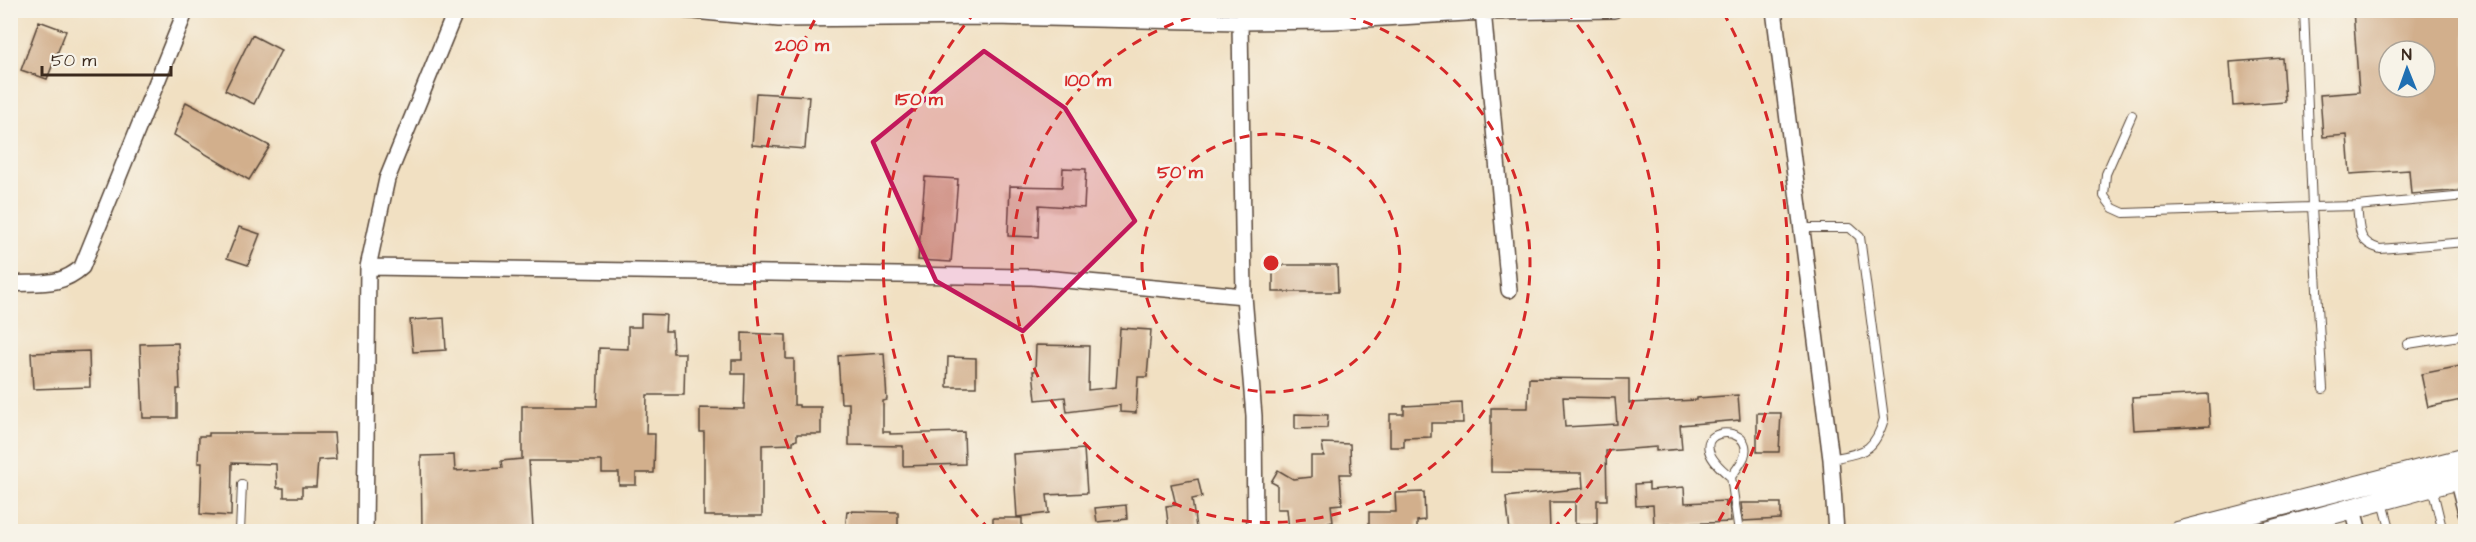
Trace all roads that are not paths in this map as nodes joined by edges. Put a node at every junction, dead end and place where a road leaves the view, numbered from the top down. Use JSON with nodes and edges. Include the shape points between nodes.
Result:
{"nodes":[{"id":1,"x":186,"y":10,"type":"edge"},
{"id":2,"x":456,"y":10,"type":"edge"},
{"id":3,"x":683,"y":10,"type":"edge"},
{"id":4,"x":1614,"y":10,"type":"edge"},
{"id":5,"x":1766,"y":10,"type":"edge"},
{"id":6,"x":2304,"y":10,"type":"edge"},
{"id":7,"x":1483,"y":11,"type":"edge"},
{"id":8,"x":1775,"y":11,"type":"edge"},
{"id":9,"x":1332,"y":16,"type":"edge"},
{"id":10,"x":1240,"y":22,"type":"junction"},
{"id":11,"x":2132,"y":115,"type":"dead end"},
{"id":12,"x":2466,"y":196,"type":"edge"},
{"id":13,"x":2357,"y":206,"type":"junction"},
{"id":14,"x":2312,"y":207,"type":"junction"},
{"id":15,"x":1802,"y":228,"type":"junction"},
{"id":16,"x":2466,"y":242,"type":"edge"},
{"id":17,"x":369,"y":267,"type":"junction"},
{"id":18,"x":10,"y":284,"type":"edge"},
{"id":19,"x":1509,"y":290,"type":"dead end"},
{"id":20,"x":1244,"y":296,"type":"junction"},
{"id":21,"x":2466,"y":335,"type":"edge"},
{"id":22,"x":2408,"y":344,"type":"dead end"},
{"id":23,"x":2323,"y":389,"type":"dead end"},
{"id":24,"x":2466,"y":458,"type":"edge"},
{"id":25,"x":1831,"y":459,"type":"junction"},
{"id":26,"x":1731,"y":477,"type":"junction"},
{"id":27,"x":2461,"y":478,"type":"edge"},
{"id":28,"x":242,"y":484,"type":"dead end"},
{"id":29,"x":2432,"y":487,"type":"junction"},
{"id":30,"x":2383,"y":501,"type":"junction"},
{"id":31,"x":2353,"y":509,"type":"junction"},
{"id":32,"x":2466,"y":513,"type":"edge"},
{"id":33,"x":240,"y":531,"type":"edge"},
{"id":34,"x":365,"y":531,"type":"edge"},
{"id":35,"x":1256,"y":531,"type":"edge"},
{"id":36,"x":1739,"y":531,"type":"edge"},
{"id":37,"x":1836,"y":531,"type":"edge"},
{"id":38,"x":2178,"y":531,"type":"edge"},
{"id":39,"x":2267,"y":531,"type":"edge"},
{"id":40,"x":2359,"y":531,"type":"edge"},
{"id":41,"x":2391,"y":531,"type":"edge"},
{"id":42,"x":2443,"y":531,"type":"edge"}],
"edges":[{"from":1,"to":18,"type":"street","via":[[82,267],[70,278],[55,282]]},
{"from":2,"to":17,"type":"street","via":[[387,179]]},
{"from":3,"to":10,"type":"street","via":[[779,19],[993,17]]},
{"from":4,"to":7,"type":"street"},
{"from":5,"to":8,"type":"street"},
{"from":6,"to":14,"type":"lane"},
{"from":7,"to":9,"type":"street"},
{"from":7,"to":19,"type":"street"},
{"from":8,"to":15,"type":"street"},
{"from":9,"to":10,"type":"street"},
{"from":10,"to":20,"type":"street"},
{"from":11,"to":14,"type":"lane","via":[[2106,174],[2104,196],[2113,208],[2124,213]]},
{"from":12,"to":13,"type":"lane"},
{"from":13,"to":14,"type":"lane"},
{"from":13,"to":16,"type":"lane","via":[[2361,239],[2369,246],[2380,249]]},
{"from":14,"to":23,"type":"lane"},
{"from":15,"to":25,"type":"street"},
{"from":15,"to":25,"type":"lane","via":[[1850,228],[1860,237],[1884,419],[1879,436],[1865,451]]},
{"from":17,"to":20,"type":"street","via":[[1032,277]]},
{"from":17,"to":34,"type":"street"},
{"from":20,"to":35,"type":"street","via":[[1254,416]]},
{"from":21,"to":22,"type":"lane"},
{"from":24,"to":38,"type":"street"},
{"from":25,"to":37,"type":"street"},
{"from":26,"to":26,"type":"lane","via":[[1714,463],[1709,453],[1708,447],[1716,434],[1730,432],[1738,436],[1745,449]]},
{"from":26,"to":36,"type":"lane"},
{"from":27,"to":29,"type":"street"},
{"from":27,"to":32,"type":"street"},
{"from":28,"to":33,"type":"lane"},
{"from":29,"to":30,"type":"street"},
{"from":29,"to":42,"type":"lane"},
{"from":30,"to":31,"type":"street"},
{"from":30,"to":41,"type":"lane"},
{"from":31,"to":39,"type":"street"},
{"from":31,"to":40,"type":"street"}]}
